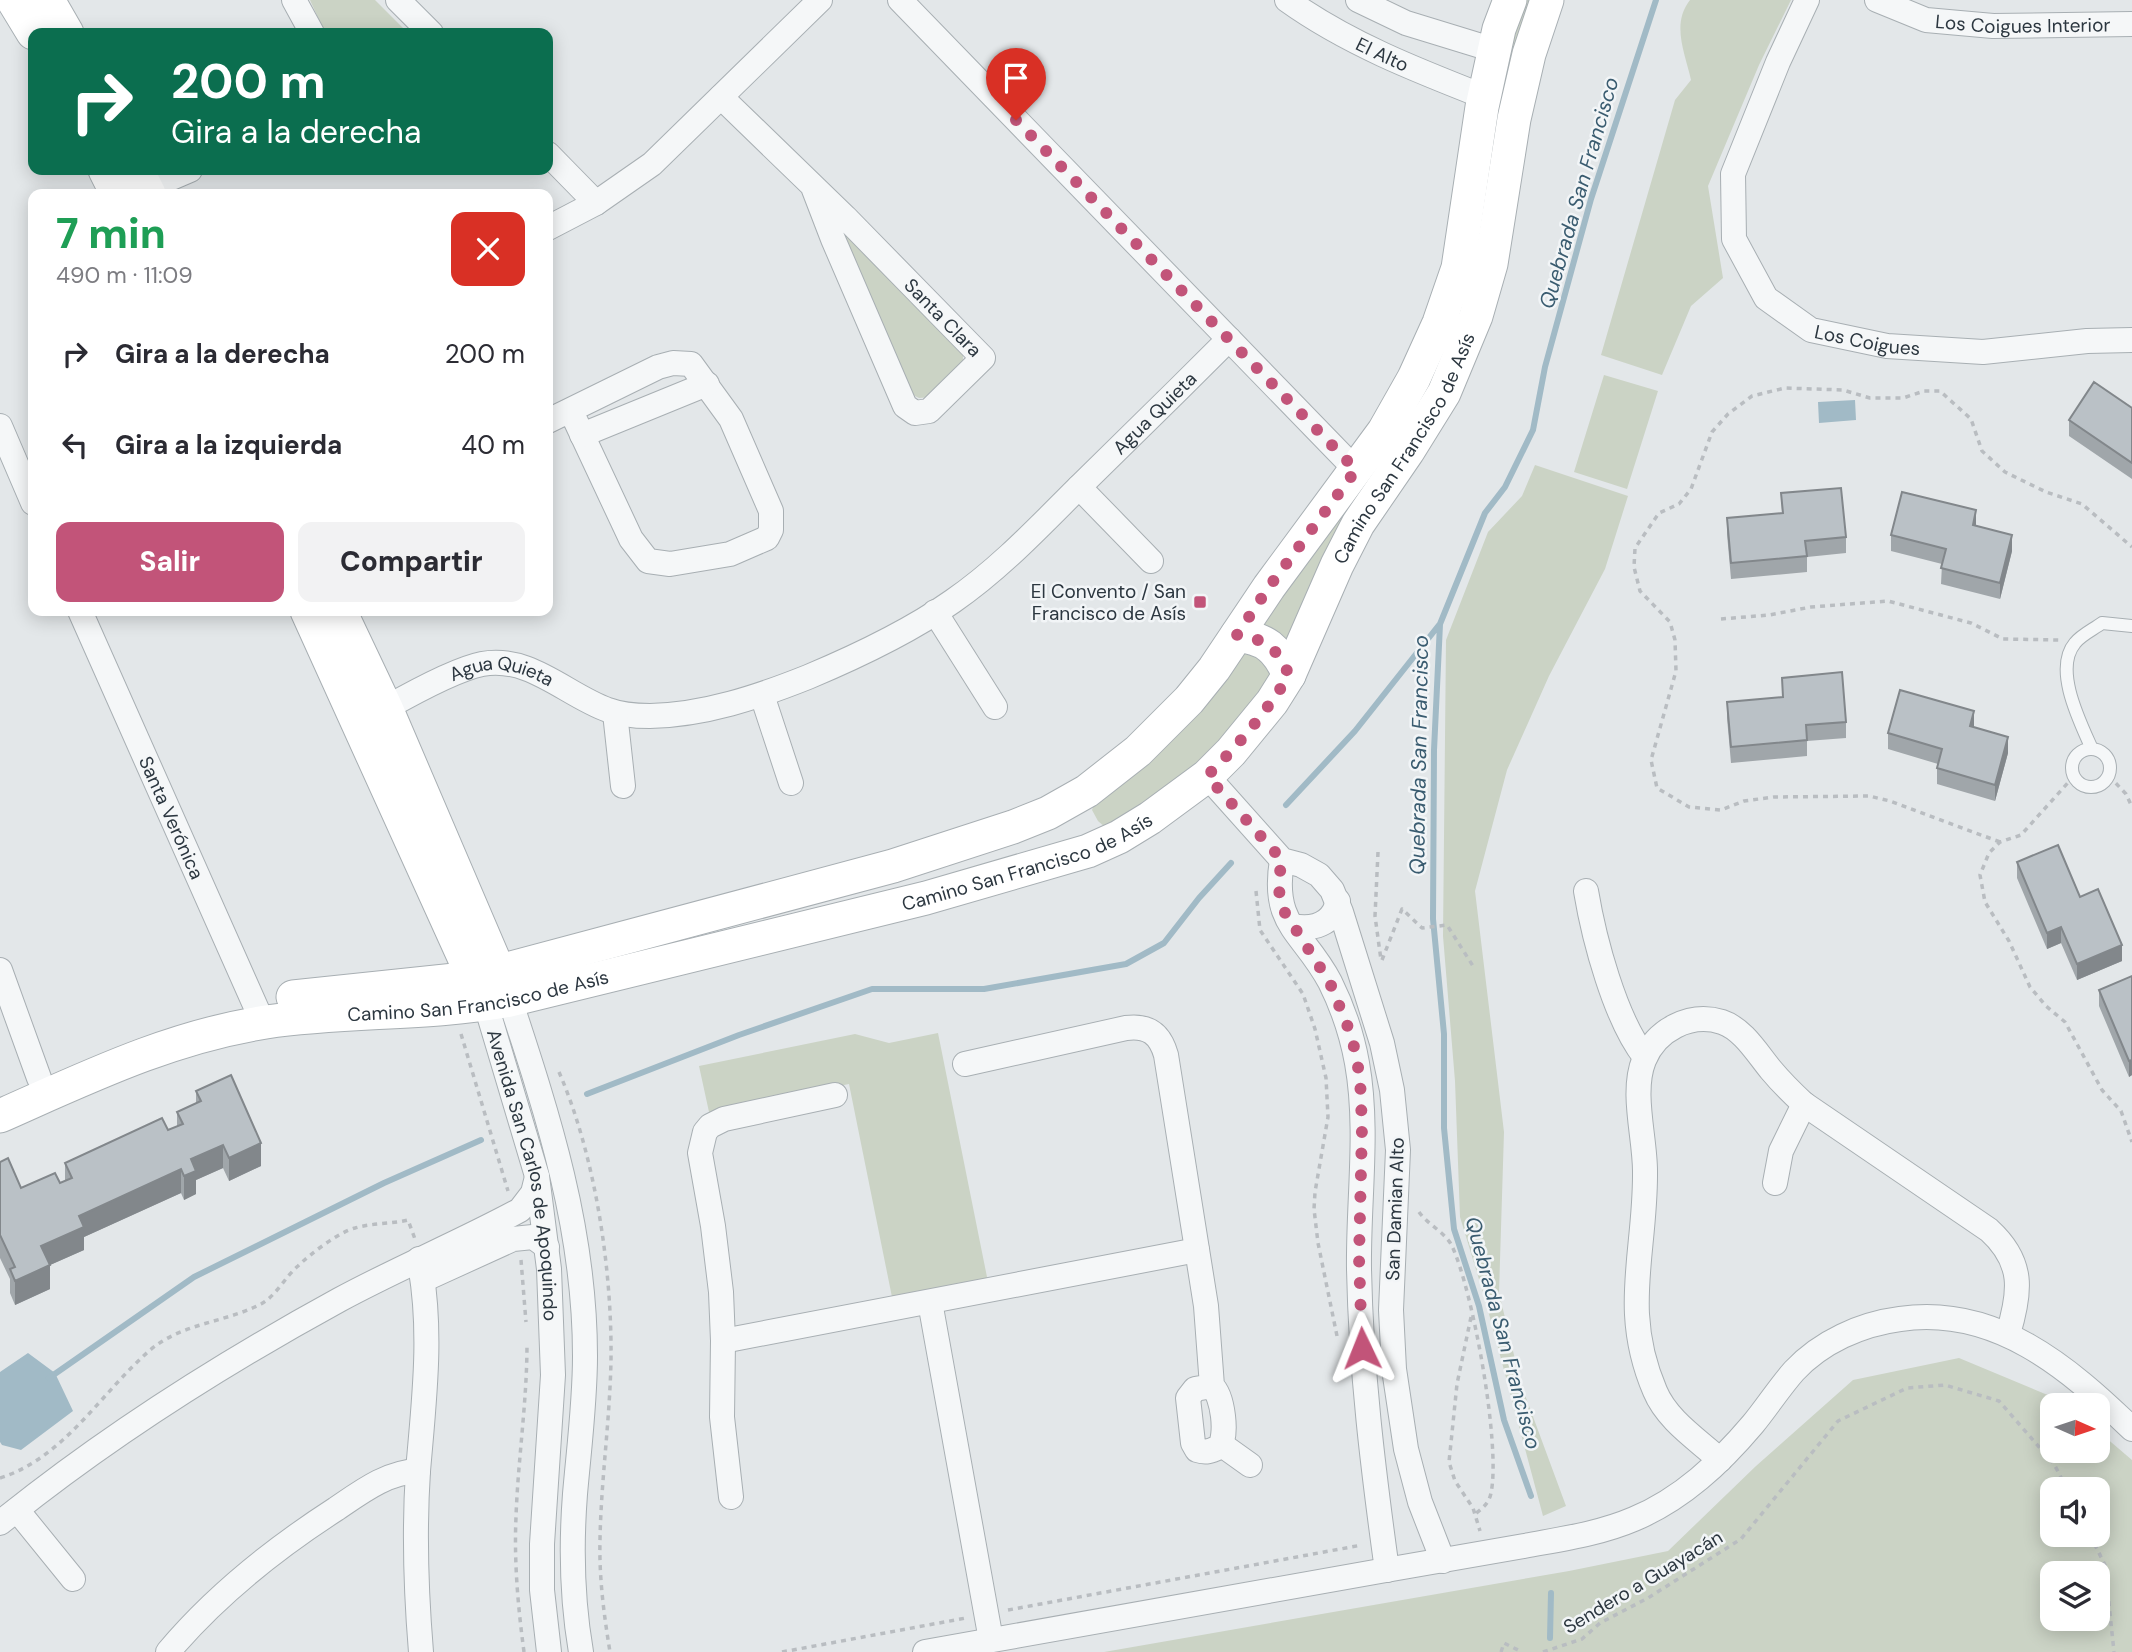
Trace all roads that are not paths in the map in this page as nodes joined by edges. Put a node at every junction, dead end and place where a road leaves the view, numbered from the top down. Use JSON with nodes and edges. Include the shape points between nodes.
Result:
{"nodes":[{"id":1,"x":13,"y":0,"type":"edge"},
{"id":2,"x":48,"y":0,"type":"edge"},
{"id":3,"x":294,"y":0,"type":"edge"},
{"id":4,"x":399,"y":0,"type":"edge"},
{"id":5,"x":820,"y":0,"type":"edge"},
{"id":6,"x":900,"y":0,"type":"edge"},
{"id":7,"x":1287,"y":0,"type":"edge"},
{"id":8,"x":1358,"y":0,"type":"edge"},
{"id":9,"x":1510,"y":0,"type":"edge"},
{"id":10,"x":1547,"y":0,"type":"edge"},
{"id":11,"x":1807,"y":0,"type":"edge"},
{"id":12,"x":1877,"y":0,"type":"edge"},
{"id":13,"x":2132,"y":24,"type":"edge"},
{"id":14,"x":30,"y":28,"type":"edge"},
{"id":15,"x":64,"y":28,"type":"edge"},
{"id":16,"x":309,"y":28,"type":"edge"},
{"id":17,"x":426,"y":28,"type":"edge"},
{"id":18,"x":1494,"y":50,"type":"junction"},
{"id":19,"x":721,"y":97,"type":"junction"},
{"id":20,"x":1485,"y":97,"type":"junction"},
{"id":21,"x":553,"y":159,"type":"edge"},
{"id":22,"x":114,"y":175,"type":"edge"},
{"id":23,"x":175,"y":175,"type":"edge"},
{"id":24,"x":813,"y":187,"type":"junction"},
{"id":25,"x":137,"y":188,"type":"edge"},
{"id":26,"x":596,"y":203,"type":"junction"},
{"id":27,"x":553,"y":225,"type":"edge"},
{"id":28,"x":1229,"y":339,"type":"junction"},
{"id":29,"x":2132,"y":340,"type":"edge"},
{"id":30,"x":707,"y":384,"type":"junction"},
{"id":31,"x":571,"y":411,"type":"junction"},
{"id":32,"x":553,"y":419,"type":"edge"},
{"id":33,"x":0,"y":426,"type":"edge"},
{"id":34,"x":582,"y":435,"type":"junction"},
{"id":35,"x":1356,"y":470,"type":"junction"},
{"id":36,"x":1079,"y":487,"type":"junction"},
{"id":37,"x":28,"y":491,"type":"edge"},
{"id":38,"x":1151,"y":561,"type":"dead end"},
{"id":39,"x":935,"y":612,"type":"junction"},
{"id":40,"x":82,"y":616,"type":"edge"},
{"id":41,"x":309,"y":616,"type":"edge"},
{"id":42,"x":343,"y":616,"type":"edge"},
{"id":43,"x":2132,"y":626,"type":"edge"},
{"id":44,"x":1237,"y":635,"type":"junction"},
{"id":45,"x":1289,"y":675,"type":"junction"},
{"id":46,"x":762,"y":695,"type":"junction"},
{"id":47,"x":995,"y":707,"type":"dead end"},
{"id":48,"x":386,"y":708,"type":"junction"},
{"id":49,"x":615,"y":713,"type":"junction"},
{"id":50,"x":2092,"y":749,"type":"junction"},
{"id":51,"x":1207,"y":776,"type":"junction"},
{"id":52,"x":790,"y":783,"type":"dead end"},
{"id":53,"x":623,"y":786,"type":"dead end"},
{"id":54,"x":1087,"y":791,"type":"junction"},
{"id":55,"x":1119,"y":837,"type":"junction"},
{"id":56,"x":1282,"y":860,"type":"junction"},
{"id":57,"x":849,"y":878,"type":"junction"},
{"id":58,"x":1586,"y":891,"type":"dead end"},
{"id":59,"x":1338,"y":901,"type":"junction"},
{"id":60,"x":862,"y":913,"type":"junction"},
{"id":61,"x":1292,"y":926,"type":"junction"},
{"id":62,"x":0,"y":970,"type":"edge"},
{"id":63,"x":493,"y":989,"type":"junction"},
{"id":64,"x":259,"y":1012,"type":"junction"},
{"id":65,"x":1645,"y":1057,"type":"junction"},
{"id":66,"x":965,"y":1065,"type":"dead end"},
{"id":67,"x":39,"y":1078,"type":"junction"},
{"id":68,"x":0,"y":1095,"type":"edge"},
{"id":69,"x":835,"y":1095,"type":"dead end"},
{"id":70,"x":1804,"y":1104,"type":"junction"},
{"id":71,"x":0,"y":1116,"type":"edge"},
{"id":72,"x":537,"y":1176,"type":"junction"},
{"id":73,"x":1775,"y":1182,"type":"dead end"},
{"id":74,"x":547,"y":1247,"type":"junction"},
{"id":75,"x":1197,"y":1250,"type":"junction"},
{"id":76,"x":421,"y":1270,"type":"junction"},
{"id":77,"x":930,"y":1302,"type":"junction"},
{"id":78,"x":2008,"y":1334,"type":"junction"},
{"id":79,"x":723,"y":1341,"type":"junction"},
{"id":80,"x":2132,"y":1429,"type":"edge"},
{"id":81,"x":1720,"y":1460,"type":"junction"},
{"id":82,"x":1250,"y":1465,"type":"dead end"},
{"id":83,"x":418,"y":1471,"type":"junction"},
{"id":84,"x":731,"y":1497,"type":"dead end"},
{"id":85,"x":8,"y":1516,"type":"edge"},
{"id":86,"x":1443,"y":1561,"type":"junction"},
{"id":87,"x":1387,"y":1570,"type":"junction"},
{"id":88,"x":73,"y":1579,"type":"dead end"},
{"id":89,"x":991,"y":1640,"type":"junction"},
{"id":90,"x":168,"y":1652,"type":"edge"},
{"id":91,"x":421,"y":1652,"type":"edge"},
{"id":92,"x":549,"y":1652,"type":"edge"},
{"id":93,"x":581,"y":1652,"type":"edge"},
{"id":94,"x":925,"y":1652,"type":"edge"}],
"edges":[{"from":1,"to":14,"type":"main road"},
{"from":2,"to":15,"type":"main road"},
{"from":3,"to":16,"type":"street"},
{"from":4,"to":17,"type":"street"},
{"from":5,"to":19,"type":"street"},
{"from":6,"to":28,"type":"street"},
{"from":7,"to":20,"type":"street","name":"El Alto","via":[[1376,52]]},
{"from":8,"to":18,"type":"street","name":"El Alto","via":[[1406,23]]},
{"from":9,"to":18,"type":"main road","name":"Camino San Francisco de Asís"},
{"from":10,"to":45,"type":"main road","name":"Camino San Francisco de Asís","via":[[1514,119],[1491,264],[1476,316],[1444,393],[1336,565]]},
{"from":11,"to":29,"type":"street","name":"Los Coigues","via":[[1733,174],[1734,239],[1766,298],[1811,330],[1887,346],[1983,352]]},
{"from":12,"to":13,"type":"street","name":"Los Coigues Interior","via":[[1926,20],[1993,26]]},
{"from":18,"to":20,"type":"main road","name":"Camino San Francisco de Asís"},
{"from":19,"to":24,"type":"street","name":"Santa Clara"},
{"from":19,"to":26,"type":"street","via":[[652,164]]},
{"from":20,"to":35,"type":"main road","name":"Camino San Francisco de Asís","via":[[1458,268],[1439,323],[1414,378]]},
{"from":21,"to":26,"type":"street"},
{"from":22,"to":25,"type":"main road"},
{"from":23,"to":25,"type":"street"},
{"from":24,"to":24,"type":"street","name":"Santa Clara","via":[[905,406],[915,413],[929,411],[983,358]]},
{"from":26,"to":27,"type":"street"},
{"from":28,"to":35,"type":"street"},
{"from":28,"to":36,"type":"street","name":"Agua Quieta"},
{"from":30,"to":31,"type":"street","via":[[691,364],[673,363]]},
{"from":30,"to":34,"type":"street"},
{"from":30,"to":34,"type":"street","via":[[731,419],[771,511],[767,538],[730,554],[670,564],[648,561],[631,539]]},
{"from":31,"to":32,"type":"street"},
{"from":31,"to":34,"type":"street"},
{"from":33,"to":37,"type":"street"},
{"from":35,"to":44,"type":"main road","name":"Camino San Francisco de Asís"},
{"from":36,"to":38,"type":"street"},
{"from":36,"to":39,"type":"street","name":"Agua Quieta","via":[[992,571]]},
{"from":39,"to":46,"type":"street","name":"Agua Quieta","via":[[835,666]]},
{"from":39,"to":47,"type":"street"},
{"from":40,"to":64,"type":"street","name":"Santa Verónica"},
{"from":41,"to":63,"type":"main road","name":"Avenida San Carlos de Apoquindo"},
{"from":42,"to":48,"type":"main road","name":"Avenida San Carlos de Apoquindo"},
{"from":43,"to":50,"type":"lane","via":[[2102,623],[2074,643],[2067,662],[2070,699]]},
{"from":44,"to":45,"type":"main road","via":[[1270,645]]},
{"from":44,"to":54,"type":"main road","name":"Camino San Francisco de Asís","via":[[1161,729]]},
{"from":45,"to":51,"type":"main road","name":"Camino San Francisco de Asís","via":[[1253,727]]},
{"from":46,"to":49,"type":"street","name":"Agua Quieta","via":[[678,714]]},
{"from":46,"to":52,"type":"street"},
{"from":48,"to":49,"type":"street","name":"Agua Quieta","via":[[469,668],[500,663],[529,668]]},
{"from":48,"to":63,"type":"main road","name":"Avenida San Carlos de Apoquindo"},
{"from":49,"to":53,"type":"street"},
{"from":50,"to":50,"type":"lane","via":[[2075,757],[2072,770],[2077,781],[2088,787],[2101,785],[2109,776],[2108,757]]},
{"from":51,"to":55,"type":"main road","name":"Camino San Francisco de Asís"},
{"from":51,"to":56,"type":"street","name":"San Damian Alto"},
{"from":54,"to":55,"type":"main road","via":[[1085,807],[1091,823],[1103,834]]},
{"from":54,"to":57,"type":"main road","name":"Camino San Francisco de Asís","via":[[1013,827]]},
{"from":55,"to":60,"type":"main road","name":"Camino San Francisco de Asís","via":[[1031,869]]},
{"from":56,"to":59,"type":"street","name":"San Damian Alto","via":[[1319,875]]},
{"from":56,"to":61,"type":"street","name":"San Damian Alto","via":[[1280,901]]},
{"from":57,"to":60,"type":"main road"},
{"from":57,"to":63,"type":"main road","name":"Camino San Francisco de Asís"},
{"from":58,"to":65,"type":"street","via":[[1610,983],[1631,1037]]},
{"from":59,"to":61,"type":"street","via":[[1335,914],[1323,924]]},
{"from":59,"to":86,"type":"street","name":"San Damian Alto","via":[[1392,1090],[1398,1150],[1391,1310],[1394,1369],[1406,1448]]},
{"from":60,"to":63,"type":"main road","name":"Camino San Francisco de Asís"},
{"from":61,"to":87,"type":"street","name":"San Damian Alto","via":[[1341,1007],[1360,1077],[1363,1368]]},
{"from":62,"to":67,"type":"street"},
{"from":63,"to":64,"type":"main road","name":"Camino San Francisco de Asís"},
{"from":63,"to":72,"type":"street","name":"Avenida San Carlos de Apoquindo"},
{"from":63,"to":93,"type":"street","name":"Avenida San Carlos de Apoquindo","via":[[557,1149],[578,1245],[585,1355],[573,1540]]},
{"from":64,"to":67,"type":"main road","name":"Camino San Francisco de Asís","via":[[148,1031]]},
{"from":64,"to":71,"type":"main road","name":"Camino San Francisco de Asís","via":[[214,1032],[154,1049]]},
{"from":65,"to":70,"type":"street","via":[[1656,1041],[1683,1022],[1720,1021],[1745,1038]]},
{"from":65,"to":81,"type":"street","via":[[1638,1091],[1645,1172],[1636,1286],[1639,1341],[1660,1402]]},
{"from":66,"to":75,"type":"street","via":[[1126,1028],[1145,1028],[1157,1035],[1166,1055]]},
{"from":67,"to":68,"type":"main road","name":"Camino San Francisco de Asís"},
{"from":69,"to":79,"type":"street","via":[[724,1119],[705,1132],[700,1153],[718,1257]]},
{"from":70,"to":73,"type":"street","via":[[1781,1151]]},
{"from":70,"to":78,"type":"street","via":[[2000,1240],[2013,1261],[2017,1284]]},
{"from":72,"to":74,"type":"street","name":"Avenida San Carlos de Apoquindo"},
{"from":72,"to":76,"type":"street","via":[[528,1202]]},
{"from":74,"to":76,"type":"street","via":[[533,1237],[518,1238]]},
{"from":74,"to":92,"type":"street","name":"Avenida San Carlos de Apoquindo","via":[[553,1375],[542,1590]]},
{"from":75,"to":77,"type":"street"},
{"from":75,"to":82,"type":"street","via":[[1210,1335],[1212,1386],[1195,1390],[1188,1398],[1194,1443],[1197,1450],[1206,1452],[1222,1445]]},
{"from":76,"to":83,"type":"street","via":[[426,1388]]},
{"from":76,"to":85,"type":"street","via":[[340,1300],[239,1357],[98,1448]]},
{"from":77,"to":79,"type":"street"},
{"from":77,"to":89,"type":"street"},
{"from":78,"to":80,"type":"street","via":[[2049,1358]]},
{"from":78,"to":81,"type":"street","via":[[1978,1323],[1937,1317],[1903,1318],[1856,1331],[1827,1345],[1797,1368]]},
{"from":79,"to":84,"type":"street","via":[[722,1417]]},
{"from":81,"to":86,"type":"street","via":[[1676,1496],[1616,1526]]},
{"from":83,"to":90,"type":"street","via":[[369,1487],[283,1545],[221,1596]]},
{"from":83,"to":91,"type":"street","via":[[416,1593]]},
{"from":85,"to":88,"type":"street"},
{"from":86,"to":87,"type":"street"},
{"from":87,"to":89,"type":"street"},
{"from":89,"to":94,"type":"street"}]}
